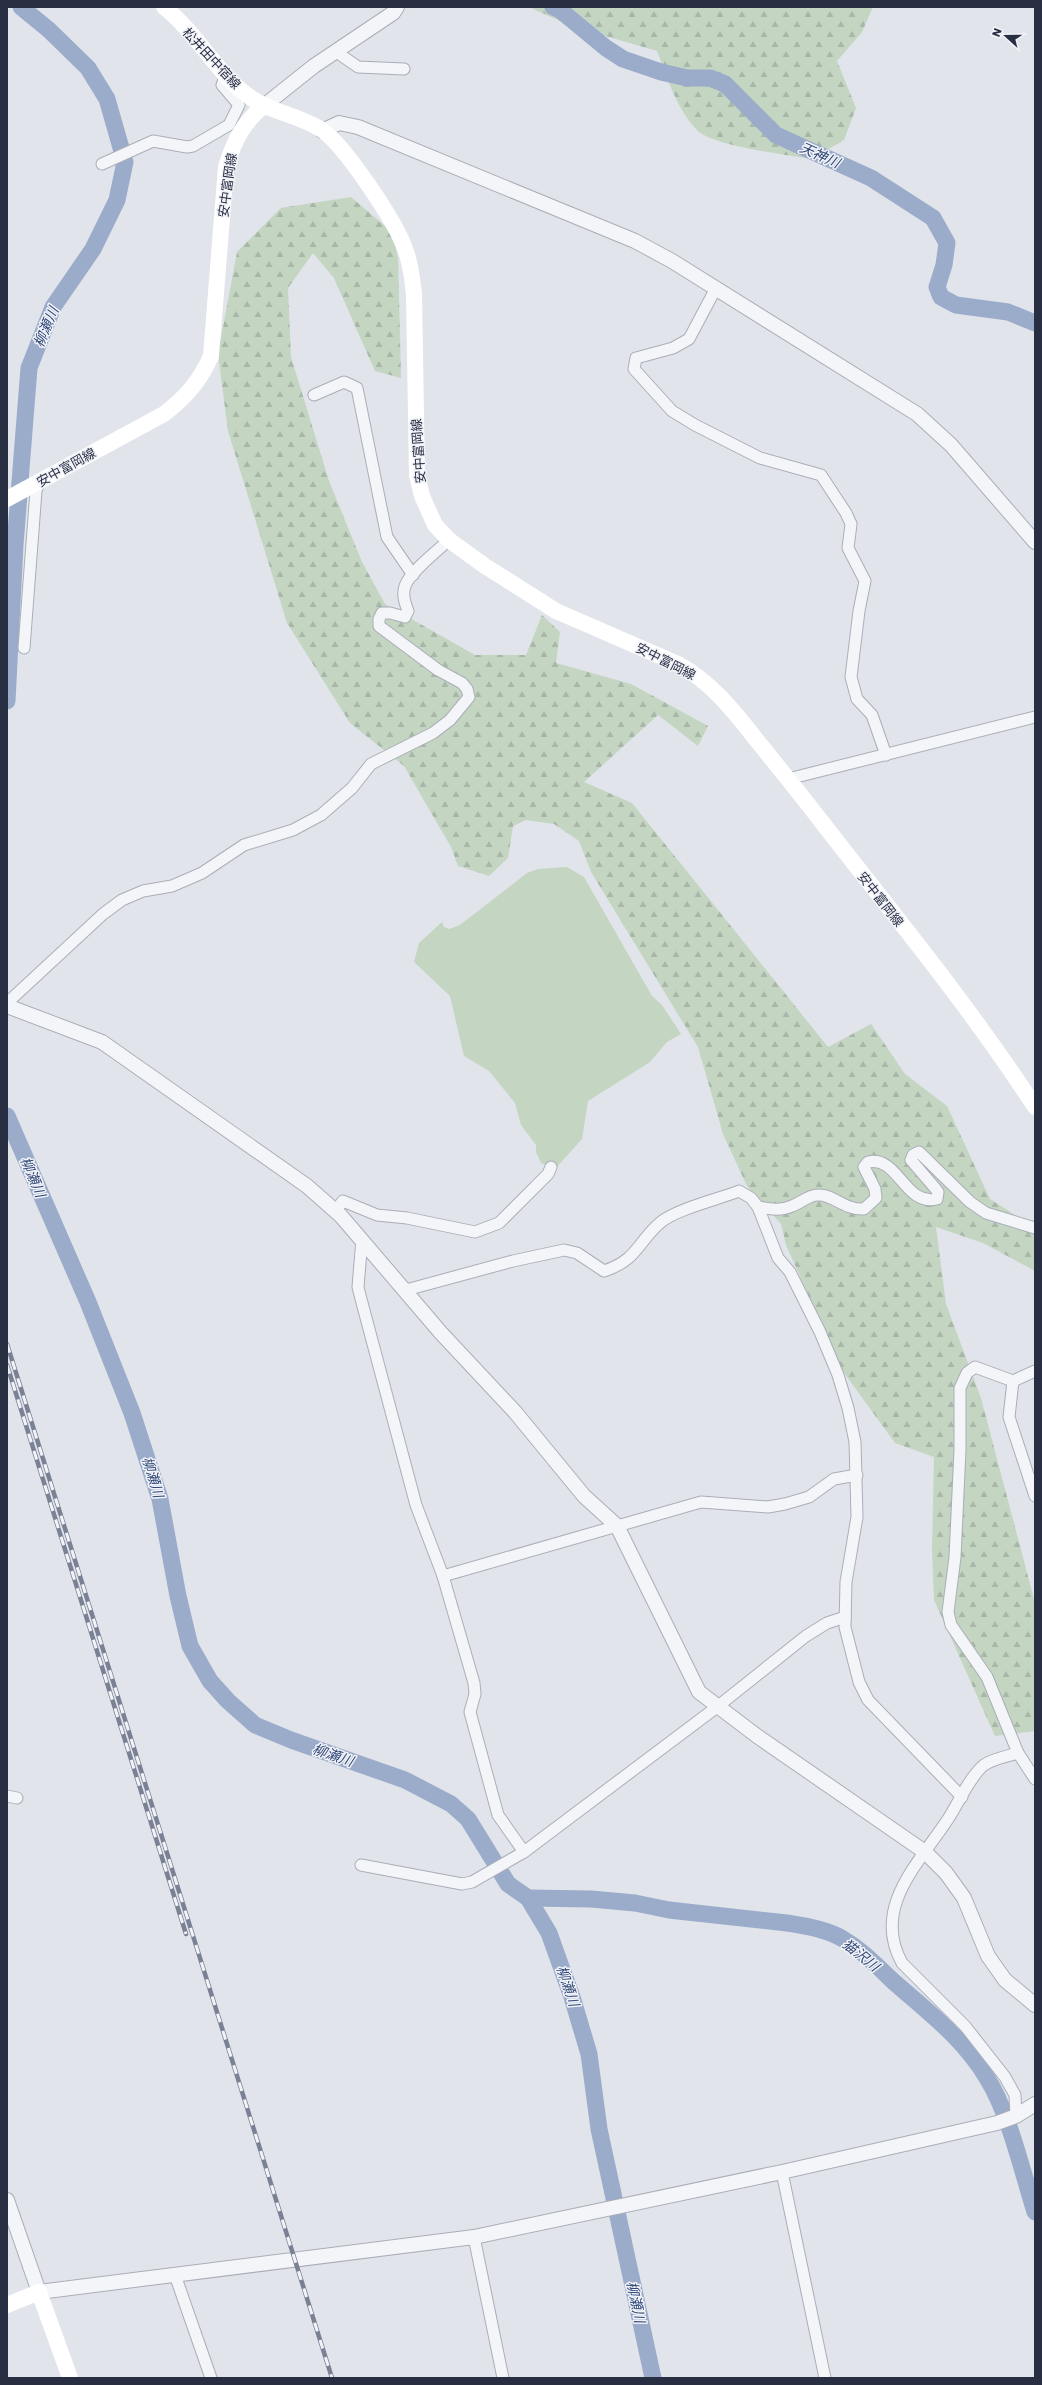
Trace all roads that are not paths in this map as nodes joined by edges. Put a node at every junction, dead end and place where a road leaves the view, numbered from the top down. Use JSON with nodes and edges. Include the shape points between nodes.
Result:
{"nodes":[{"id":1,"x":164,"y":7,"type":"edge"},
{"id":2,"x":397,"y":7,"type":"edge"},
{"id":3,"x":335,"y":51,"type":"junction"},
{"id":4,"x":404,"y":69,"type":"dead end"},
{"id":5,"x":226,"y":75,"type":"junction"},
{"id":6,"x":265,"y":105,"type":"junction"},
{"id":7,"x":322,"y":131,"type":"junction"},
{"id":8,"x":102,"y":164,"type":"dead end"},
{"id":9,"x":716,"y":288,"type":"junction"},
{"id":10,"x":314,"y":395,"type":"dead end"},
{"id":11,"x":38,"y":483,"type":"junction"},
{"id":12,"x":7,"y":498,"type":"edge"},
{"id":13,"x":449,"y":540,"type":"junction"},
{"id":14,"x":1035,"y":542,"type":"edge"},
{"id":15,"x":413,"y":575,"type":"junction"},
{"id":16,"x":24,"y":648,"type":"dead end"},
{"id":17,"x":1035,"y":717,"type":"edge"},
{"id":18,"x":886,"y":755,"type":"junction"},
{"id":19,"x":788,"y":779,"type":"junction"},
{"id":20,"x":7,"y":1003,"type":"edge"},
{"id":21,"x":7,"y":1006,"type":"edge"},
{"id":22,"x":1035,"y":1106,"type":"edge"},
{"id":23,"x":552,"y":1168,"type":"dead end"},
{"id":24,"x":758,"y":1207,"type":"junction"},
{"id":25,"x":336,"y":1210,"type":"junction"},
{"id":26,"x":1035,"y":1228,"type":"edge"},
{"id":27,"x":362,"y":1239,"type":"junction"},
{"id":28,"x":406,"y":1290,"type":"junction"},
{"id":29,"x":1035,"y":1371,"type":"edge"},
{"id":30,"x":1013,"y":1381,"type":"junction"},
{"id":31,"x":857,"y":1475,"type":"junction"},
{"id":32,"x":1035,"y":1496,"type":"edge"},
{"id":33,"x":617,"y":1526,"type":"junction"},
{"id":34,"x":443,"y":1576,"type":"junction"},
{"id":35,"x":845,"y":1617,"type":"junction"},
{"id":36,"x":717,"y":1707,"type":"junction"},
{"id":37,"x":1018,"y":1753,"type":"junction"},
{"id":38,"x":1035,"y":1779,"type":"edge"},
{"id":39,"x":962,"y":1796,"type":"junction"},
{"id":40,"x":925,"y":1852,"type":"junction"},
{"id":41,"x":519,"y":1854,"type":"junction"},
{"id":42,"x":361,"y":1865,"type":"dead end"},
{"id":43,"x":1035,"y":2005,"type":"edge"},
{"id":44,"x":1035,"y":2104,"type":"edge"},
{"id":45,"x":1014,"y":2117,"type":"junction"},
{"id":46,"x":782,"y":2172,"type":"junction"},
{"id":47,"x":7,"y":2200,"type":"edge"},
{"id":48,"x":474,"y":2237,"type":"junction"},
{"id":49,"x":175,"y":2275,"type":"junction"},
{"id":50,"x":39,"y":2292,"type":"junction"},
{"id":51,"x":7,"y":2305,"type":"edge"},
{"id":52,"x":70,"y":2378,"type":"edge"},
{"id":53,"x":211,"y":2378,"type":"edge"},
{"id":54,"x":503,"y":2378,"type":"edge"},
{"id":55,"x":825,"y":2378,"type":"edge"}],
"edges":[{"from":1,"to":5,"type":"main road","name":"松井田中宿線"},
{"from":2,"to":3,"type":"street","via":[[393,13]]},
{"from":3,"to":4,"type":"street","via":[[358,67]]},
{"from":3,"to":6,"type":"street"},
{"from":5,"to":6,"type":"main road","name":"松井田中宿線","via":[[248,96]]},
{"from":5,"to":8,"type":"street","via":[[222,85],[239,105],[234,118],[224,129],[193,146],[157,141]]},
{"from":6,"to":7,"type":"main road","name":"安中富岡線"},
{"from":6,"to":11,"type":"main road","name":"安中富岡線","via":[[244,124],[232,147],[226,167],[211,356],[204,373],[182,400],[164,414]]},
{"from":7,"to":9,"type":"street","via":[[339,123],[358,127],[635,241]]},
{"from":7,"to":13,"type":"main road","name":"安中富岡線","via":[[351,160],[397,230],[405,249],[414,294],[417,475],[426,509],[435,525]]},
{"from":9,"to":14,"type":"street","via":[[917,414],[951,445]]},
{"from":9,"to":18,"type":"street","via":[[689,339],[673,348],[636,358],[634,369],[672,411],[695,425],[760,458],[821,475],[846,513],[851,524],[848,548],[866,581],[859,611],[851,677],[857,699],[872,715]]},
{"from":10,"to":15,"type":"street","via":[[344,382],[357,388],[387,537]]},
{"from":11,"to":12,"type":"main road","name":"安中富岡線"},
{"from":11,"to":16,"type":"street"},
{"from":13,"to":15,"type":"street"},
{"from":13,"to":19,"type":"main road","name":"安中富岡線","via":[[556,611],[694,673],[724,699]]},
{"from":15,"to":20,"type":"street","via":[[405,586],[404,600],[408,611],[405,617],[390,613],[382,614],[379,626],[468,689],[469,697],[454,715],[433,733],[371,764],[352,788],[320,815],[293,830],[244,845],[202,873],[172,886],[142,891],[122,900],[103,914]]},
{"from":17,"to":18,"type":"street"},
{"from":18,"to":19,"type":"street"},
{"from":19,"to":22,"type":"main road","name":"安中富岡線","via":[[995,1046]]},
{"from":21,"to":25,"type":"street","via":[[102,1042],[308,1186]]},
{"from":23,"to":25,"type":"street","via":[[499,1223],[475,1232],[407,1218],[377,1215],[343,1201]]},
{"from":24,"to":26,"type":"street","via":[[779,1210],[818,1194],[855,1210],[864,1209],[876,1198],[875,1189],[864,1167],[868,1162],[876,1160],[885,1163],[912,1193],[930,1200],[936,1199],[938,1192],[911,1160],[913,1155],[919,1152],[970,1202],[986,1213]]},
{"from":24,"to":28,"type":"street","via":[[751,1198],[739,1192],[678,1213],[661,1222],[632,1257],[617,1267],[604,1271],[577,1253],[564,1250]]},
{"from":24,"to":31,"type":"street","via":[[778,1258],[790,1272],[838,1375],[855,1442]]},
{"from":25,"to":27,"type":"street"},
{"from":27,"to":28,"type":"street"},
{"from":27,"to":34,"type":"street","via":[[358,1287],[416,1505]]},
{"from":28,"to":33,"type":"street","via":[[441,1333],[515,1412],[584,1496]]},
{"from":29,"to":30,"type":"street"},
{"from":30,"to":32,"type":"street","via":[[1009,1417]]},
{"from":30,"to":37,"type":"street","via":[[975,1367],[967,1373],[960,1388],[955,1557],[948,1612],[951,1625],[988,1677]]},
{"from":31,"to":33,"type":"street","via":[[834,1480],[809,1498],[768,1508],[701,1502]]},
{"from":31,"to":35,"type":"street","via":[[857,1517],[846,1582]]},
{"from":33,"to":34,"type":"street"},
{"from":33,"to":36,"type":"street","via":[[686,1669],[699,1692]]},
{"from":34,"to":41,"type":"street","via":[[474,1683],[475,1694],[470,1712],[498,1815]]},
{"from":35,"to":36,"type":"street","via":[[827,1623],[806,1636]]},
{"from":35,"to":39,"type":"street","via":[[845,1627],[859,1682],[868,1700]]},
{"from":36,"to":40,"type":"street"},
{"from":36,"to":41,"type":"street"},
{"from":37,"to":38,"type":"street"},
{"from":37,"to":39,"type":"street","via":[[984,1765]]},
{"from":39,"to":40,"type":"street"},
{"from":40,"to":43,"type":"street","via":[[946,1873],[964,1898],[992,1962],[1005,1980]]},
{"from":40,"to":45,"type":"street","via":[[902,1885],[897,1897],[894,1909],[896,1952],[916,1979],[965,2026],[1005,2077],[1015,2095]]},
{"from":41,"to":42,"type":"street","via":[[472,1882],[462,1884]]},
{"from":44,"to":45,"type":"street"},
{"from":45,"to":46,"type":"street"},
{"from":46,"to":48,"type":"street"},
{"from":46,"to":55,"type":"street"},
{"from":47,"to":50,"type":"street"},
{"from":48,"to":49,"type":"street"},
{"from":48,"to":54,"type":"street"},
{"from":49,"to":50,"type":"street"},
{"from":49,"to":53,"type":"street"},
{"from":50,"to":51,"type":"main road"},
{"from":50,"to":52,"type":"main road"}]}
